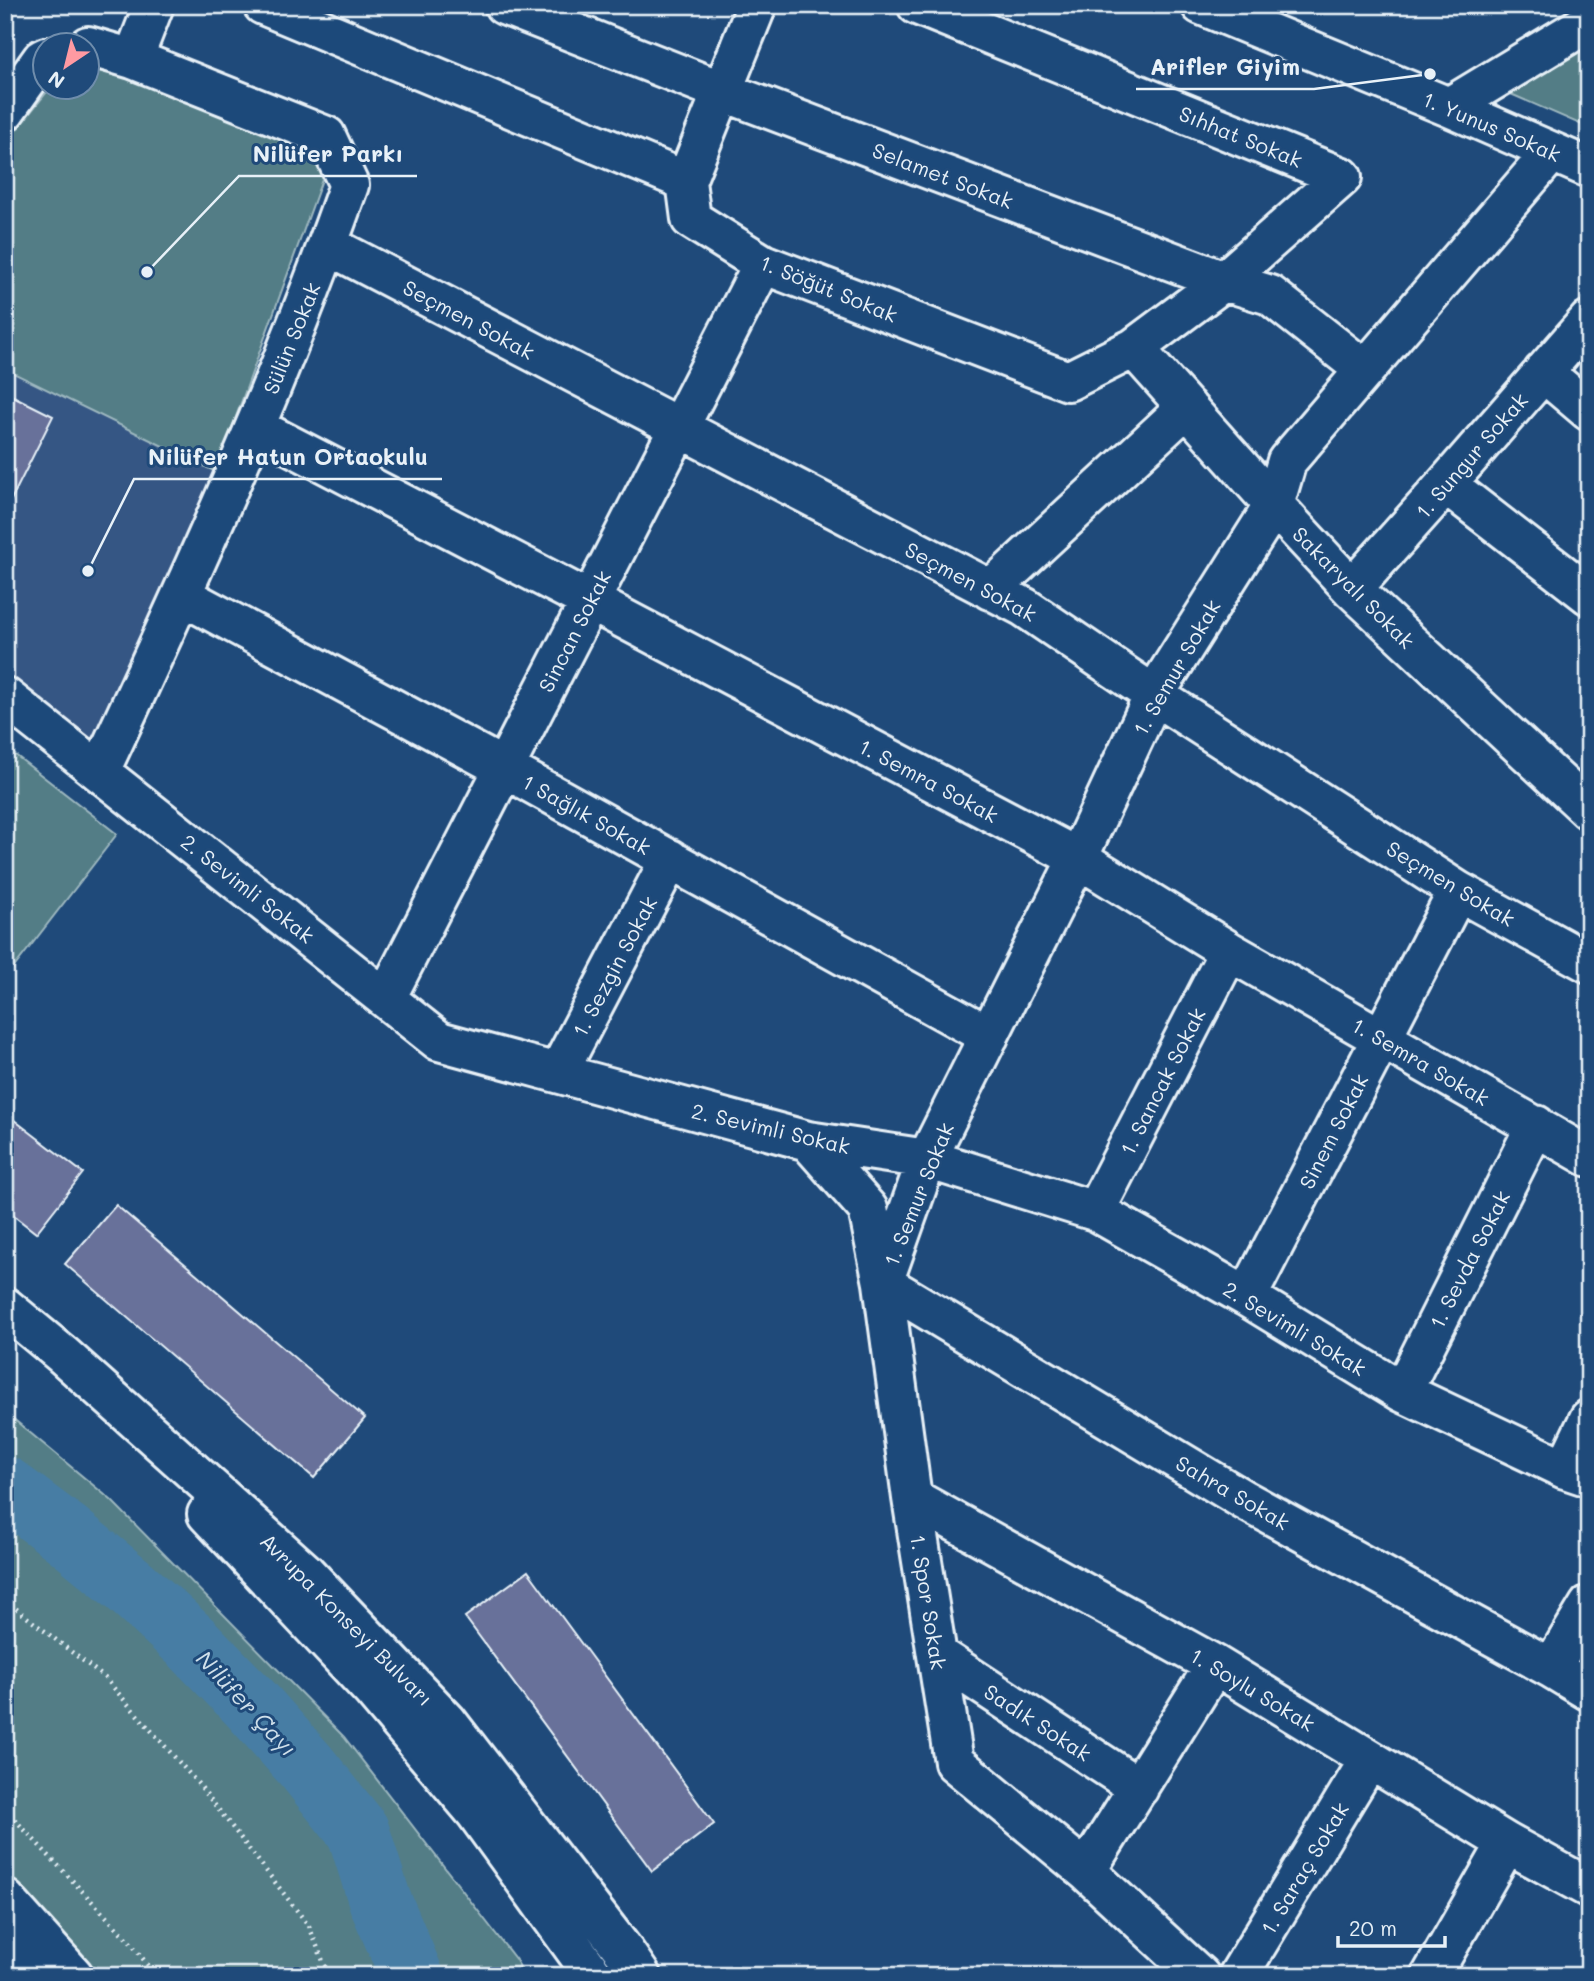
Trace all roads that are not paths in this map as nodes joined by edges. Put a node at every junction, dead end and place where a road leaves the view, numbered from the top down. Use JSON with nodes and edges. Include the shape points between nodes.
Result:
{"nodes":[{"id":1,"x":154,"y":5,"type":"edge"},
{"id":2,"x":262,"y":5,"type":"edge"},
{"id":3,"x":504,"y":5,"type":"edge"},
{"id":4,"x":757,"y":5,"type":"edge"},
{"id":5,"x":916,"y":5,"type":"edge"},
{"id":6,"x":1201,"y":5,"type":"edge"},
{"id":7,"x":1589,"y":22,"type":"edge"},
{"id":8,"x":102,"y":50,"type":"edge"},
{"id":9,"x":132,"y":59,"type":"junction"},
{"id":10,"x":32,"y":73,"type":"edge"},
{"id":11,"x":722,"y":91,"type":"junction"},
{"id":12,"x":1448,"y":107,"type":"junction"},
{"id":13,"x":5,"y":111,"type":"edge"},
{"id":14,"x":1552,"y":152,"type":"junction"},
{"id":15,"x":1589,"y":168,"type":"edge"},
{"id":16,"x":686,"y":181,"type":"junction"},
{"id":17,"x":328,"y":245,"type":"junction"},
{"id":18,"x":763,"y":264,"type":"junction"},
{"id":19,"x":1224,"y":281,"type":"junction"},
{"id":20,"x":1589,"y":320,"type":"edge"},
{"id":21,"x":1134,"y":348,"type":"junction"},
{"id":22,"x":1365,"y":370,"type":"junction"},
{"id":23,"x":1543,"y":372,"type":"junction"},
{"id":24,"x":1187,"y":407,"type":"junction"},
{"id":25,"x":1589,"y":411,"type":"edge"},
{"id":26,"x":255,"y":427,"type":"junction"},
{"id":27,"x":678,"y":428,"type":"junction"},
{"id":28,"x":1447,"y":484,"type":"junction"},
{"id":29,"x":1274,"y":505,"type":"junction"},
{"id":30,"x":1352,"y":589,"type":"junction"},
{"id":31,"x":990,"y":590,"type":"junction"},
{"id":32,"x":1589,"y":595,"type":"edge"},
{"id":33,"x":183,"y":596,"type":"junction"},
{"id":34,"x":590,"y":601,"type":"junction"},
{"id":35,"x":1154,"y":695,"type":"junction"},
{"id":36,"x":5,"y":697,"type":"edge"},
{"id":37,"x":504,"y":768,"type":"junction"},
{"id":38,"x":100,"y":772,"type":"junction"},
{"id":39,"x":1589,"y":810,"type":"edge"},
{"id":40,"x":1078,"y":858,"type":"junction"},
{"id":41,"x":670,"y":859,"type":"junction"},
{"id":42,"x":1458,"y":891,"type":"junction"},
{"id":43,"x":1229,"y":951,"type":"junction"},
{"id":44,"x":1589,"y":964,"type":"edge"},
{"id":45,"x":386,"y":998,"type":"junction"},
{"id":46,"x":989,"y":1036,"type":"junction"},
{"id":47,"x":1382,"y":1038,"type":"junction"},
{"id":48,"x":558,"y":1073,"type":"junction"},
{"id":49,"x":1536,"y":1125,"type":"junction"},
{"id":50,"x":808,"y":1140,"type":"junction"},
{"id":51,"x":1589,"y":1157,"type":"edge"},
{"id":52,"x":927,"y":1159,"type":"junction"},
{"id":53,"x":1095,"y":1211,"type":"junction"},
{"id":54,"x":883,"y":1283,"type":"junction"},
{"id":55,"x":1247,"y":1297,"type":"junction"},
{"id":56,"x":5,"y":1307,"type":"edge"},
{"id":57,"x":63,"y":1355,"type":"junction"},
{"id":58,"x":1402,"y":1392,"type":"junction"},
{"id":59,"x":1589,"y":1419,"type":"edge"},
{"id":60,"x":1577,"y":1473,"type":"edge"},
{"id":61,"x":912,"y":1498,"type":"junction"},
{"id":62,"x":1589,"y":1605,"type":"edge"},
{"id":63,"x":937,"y":1655,"type":"junction"},
{"id":64,"x":1215,"y":1665,"type":"junction"},
{"id":65,"x":1550,"y":1668,"type":"junction"},
{"id":66,"x":1589,"y":1691,"type":"edge"},
{"id":67,"x":1369,"y":1760,"type":"junction"},
{"id":68,"x":1139,"y":1788,"type":"junction"},
{"id":69,"x":1507,"y":1843,"type":"junction"},
{"id":70,"x":1086,"y":1871,"type":"junction"},
{"id":71,"x":1589,"y":1888,"type":"edge"},
{"id":72,"x":5,"y":1899,"type":"edge"},
{"id":73,"x":5,"y":1943,"type":"edge"},
{"id":74,"x":32,"y":1976,"type":"edge"},
{"id":75,"x":74,"y":1976,"type":"edge"},
{"id":76,"x":594,"y":1976,"type":"edge"},
{"id":77,"x":640,"y":1976,"type":"edge"},
{"id":78,"x":1200,"y":1976,"type":"edge"},
{"id":79,"x":1238,"y":1976,"type":"edge"},
{"id":80,"x":1431,"y":1976,"type":"edge"}],
"edges":[{"from":1,"to":9,"type":"street"},
{"from":2,"to":16,"type":"street"},
{"from":3,"to":11,"type":"street","name":"Selamet Sokak"},
{"from":4,"to":11,"type":"street"},
{"from":5,"to":19,"type":"street","name":"Sıhhat Sokak","via":[[1342,177]]},
{"from":6,"to":12,"type":"street","name":"1. Yunus Sokak"},
{"from":7,"to":12,"type":"street"},
{"from":8,"to":9,"type":"street","name":"Sülün Sokak"},
{"from":9,"to":17,"type":"street","name":"Sülün Sokak","via":[[326,136],[349,185]]},
{"from":10,"to":13,"type":"street"},
{"from":11,"to":16,"type":"street"},
{"from":11,"to":19,"type":"street","name":"Selamet Sokak"},
{"from":12,"to":14,"type":"street","name":"1. Yunus Sokak"},
{"from":14,"to":15,"type":"street","name":"1. Yunus Sokak"},
{"from":14,"to":22,"type":"street","name":"1. Semur Sokak"},
{"from":16,"to":18,"type":"street","name":"1. Söğüt Sokak","via":[[691,219]]},
{"from":17,"to":26,"type":"street","name":"Sülün Sokak"},
{"from":17,"to":27,"type":"street","name":"Seçmen Sokak"},
{"from":18,"to":21,"type":"street","name":"1. Söğüt Sokak","via":[[1068,381]]},
{"from":18,"to":27,"type":"street","name":"Sincan Sokak"},
{"from":19,"to":21,"type":"street","name":"1. Söğüt Sokak"},
{"from":19,"to":22,"type":"street","name":"Selamet Sokak","via":[[1270,295]]},
{"from":20,"to":23,"type":"street","name":"1. Sungur Sokak"},
{"from":21,"to":24,"type":"street","name":"Sakaryalı Sokak"},
{"from":22,"to":29,"type":"street","name":"1. Semur Sokak","via":[[1287,461]]},
{"from":23,"to":25,"type":"street"},
{"from":23,"to":28,"type":"street","name":"1. Sungur Sokak"},
{"from":24,"to":29,"type":"street","name":"Sakaryalı Sokak"},
{"from":24,"to":31,"type":"street"},
{"from":26,"to":33,"type":"street","name":"Sülün Sokak"},
{"from":26,"to":34,"type":"street","name":"1. Semra Sokak"},
{"from":27,"to":31,"type":"street","name":"Seçmen Sokak"},
{"from":27,"to":34,"type":"street","name":"Sincan Sokak"},
{"from":28,"to":30,"type":"street","name":"1. Sungur Sokak"},
{"from":28,"to":32,"type":"street"},
{"from":29,"to":30,"type":"street","name":"Sakaryalı Sokak"},
{"from":29,"to":35,"type":"street","name":"1. Semur Sokak"},
{"from":30,"to":39,"type":"street","name":"Sakaryalı Sokak"},
{"from":31,"to":35,"type":"street","name":"Seçmen Sokak","via":[[1024,607]]},
{"from":33,"to":37,"type":"street","name":"1 Sağlık Sokak"},
{"from":33,"to":38,"type":"street","name":"Sülün Sokak"},
{"from":34,"to":37,"type":"street","name":"Sincan Sokak"},
{"from":34,"to":40,"type":"street","name":"1. Semra Sokak"},
{"from":35,"to":40,"type":"street","name":"1. Semur Sokak"},
{"from":35,"to":42,"type":"street","name":"Seçmen Sokak"},
{"from":36,"to":38,"type":"street","name":"2. Sevimli Sokak"},
{"from":37,"to":41,"type":"street","name":"1 Sağlık Sokak"},
{"from":37,"to":45,"type":"street","name":"Sincan Sokak"},
{"from":38,"to":45,"type":"street","name":"2. Sevimli Sokak"},
{"from":40,"to":43,"type":"street","name":"1. Semra Sokak"},
{"from":40,"to":46,"type":"street","name":"1. Semur Sokak"},
{"from":41,"to":46,"type":"street","name":"1 Sağlık Sokak"},
{"from":41,"to":48,"type":"street","name":"1. Sezgin Sokak"},
{"from":42,"to":44,"type":"street","name":"Seçmen Sokak"},
{"from":42,"to":47,"type":"street","name":"Sinem Sokak"},
{"from":43,"to":47,"type":"street","name":"1. Semra Sokak"},
{"from":43,"to":53,"type":"street","name":"1. Sancak Sokak"},
{"from":45,"to":48,"type":"street","name":"2. Sevimli Sokak","via":[[439,1041]]},
{"from":46,"to":52,"type":"street","name":"1. Semur Sokak"},
{"from":47,"to":49,"type":"street","name":"1. Semra Sokak"},
{"from":47,"to":55,"type":"street","name":"Sinem Sokak"},
{"from":48,"to":50,"type":"street","name":"2. Sevimli Sokak"},
{"from":49,"to":51,"type":"street","name":"1. Semra Sokak"},
{"from":49,"to":58,"type":"street","name":"1. Sevda Sokak"},
{"from":50,"to":52,"type":"street","name":"2. Sevimli Sokak"},
{"from":50,"to":54,"type":"street","name":"1. Spor Sokak","via":[[868,1209]]},
{"from":52,"to":53,"type":"street","name":"2. Sevimli Sokak"},
{"from":52,"to":54,"type":"street","name":"1. Semur Sokak"},
{"from":53,"to":55,"type":"street","name":"2. Sevimli Sokak"},
{"from":54,"to":61,"type":"street","name":"1. Spor Sokak"},
{"from":54,"to":65,"type":"street","name":"Sahra Sokak","via":[[1244,1500]]},
{"from":55,"to":58,"type":"street","name":"2. Sevimli Sokak"},
{"from":56,"to":57,"type":"street","name":"Avrupa Konseyi Bulvarı"},
{"from":57,"to":76,"type":"street","via":[[372,1690],[477,1813]]},
{"from":57,"to":77,"type":"street","name":"Avrupa Konseyi Bulvarı","via":[[306,1573],[447,1721]]},
{"from":58,"to":60,"type":"street","name":"2. Sevimli Sokak"},
{"from":59,"to":60,"type":"street"},
{"from":61,"to":63,"type":"street","name":"1. Spor Sokak"},
{"from":61,"to":64,"type":"street","name":"1. Soylu Sokak"},
{"from":62,"to":65,"type":"street"},
{"from":63,"to":68,"type":"street","name":"Sadık Sokak"},
{"from":63,"to":70,"type":"street","name":"1. Spor Sokak","via":[[954,1762]]},
{"from":64,"to":67,"type":"street","name":"1. Soylu Sokak"},
{"from":64,"to":68,"type":"street"},
{"from":65,"to":66,"type":"street","name":"Sahra Sokak"},
{"from":67,"to":69,"type":"street","name":"1. Soylu Sokak"},
{"from":67,"to":79,"type":"street","name":"1. Saraç Sokak"},
{"from":68,"to":70,"type":"street"},
{"from":69,"to":71,"type":"street","name":"1. Soylu Sokak"},
{"from":69,"to":80,"type":"street"},
{"from":70,"to":78,"type":"street","name":"1. Spor Sokak"},
{"from":72,"to":75,"type":"street"},
{"from":73,"to":74,"type":"street"}]}
